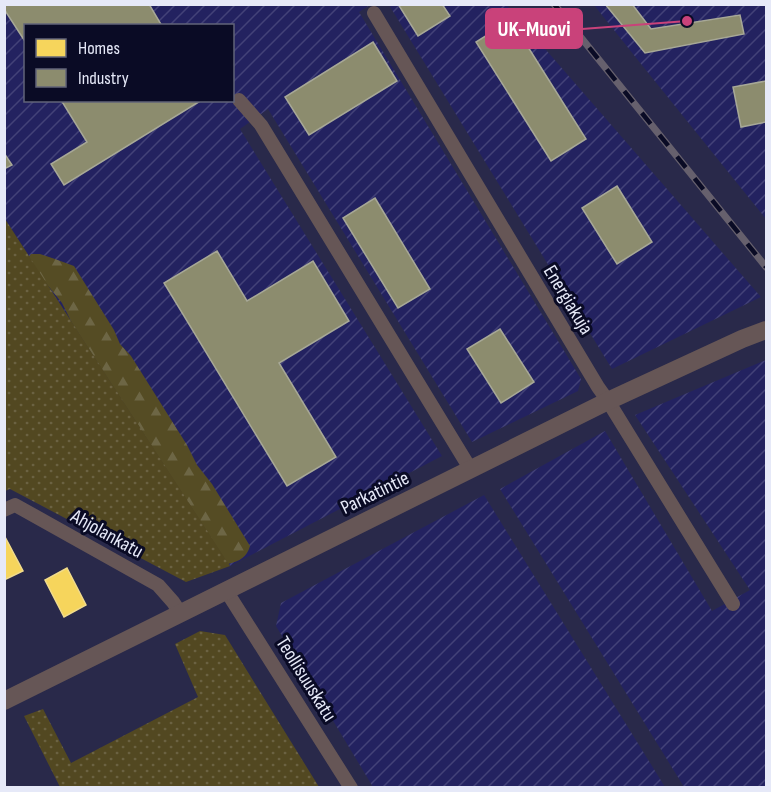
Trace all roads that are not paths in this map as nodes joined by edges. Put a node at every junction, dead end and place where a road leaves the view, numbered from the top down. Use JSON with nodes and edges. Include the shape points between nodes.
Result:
{"nodes":[{"id":1,"x":374,"y":13,"type":"dead end"},
{"id":2,"x":239,"y":100,"type":"dead end"},
{"id":3,"x":766,"y":330,"type":"edge"},
{"id":4,"x":608,"y":401,"type":"junction"},
{"id":5,"x":471,"y":470,"type":"junction"},
{"id":6,"x":4,"y":510,"type":"edge"},
{"id":7,"x":226,"y":592,"type":"junction"},
{"id":8,"x":733,"y":604,"type":"dead end"},
{"id":9,"x":181,"y":614,"type":"junction"},
{"id":10,"x":4,"y":701,"type":"edge"},
{"id":11,"x":351,"y":788,"type":"edge"}],
"edges":[{"from":1,"to":4,"type":"street","name":"Energiakuja"},
{"from":2,"to":5,"type":"street","via":[[261,124]]},
{"from":3,"to":4,"type":"street","name":"Parkatintie"},
{"from":4,"to":5,"type":"street","name":"Parkatintie"},
{"from":4,"to":8,"type":"street","name":"Energiakuja"},
{"from":5,"to":7,"type":"street","name":"Parkatintie"},
{"from":6,"to":9,"type":"street","name":"Ahjolankatu","via":[[15,505],[158,585]]},
{"from":7,"to":9,"type":"street","name":"Parkatintie"},
{"from":7,"to":11,"type":"street","name":"Teollisuuskatu"},
{"from":9,"to":10,"type":"street","name":"Parkatintie"}]}
